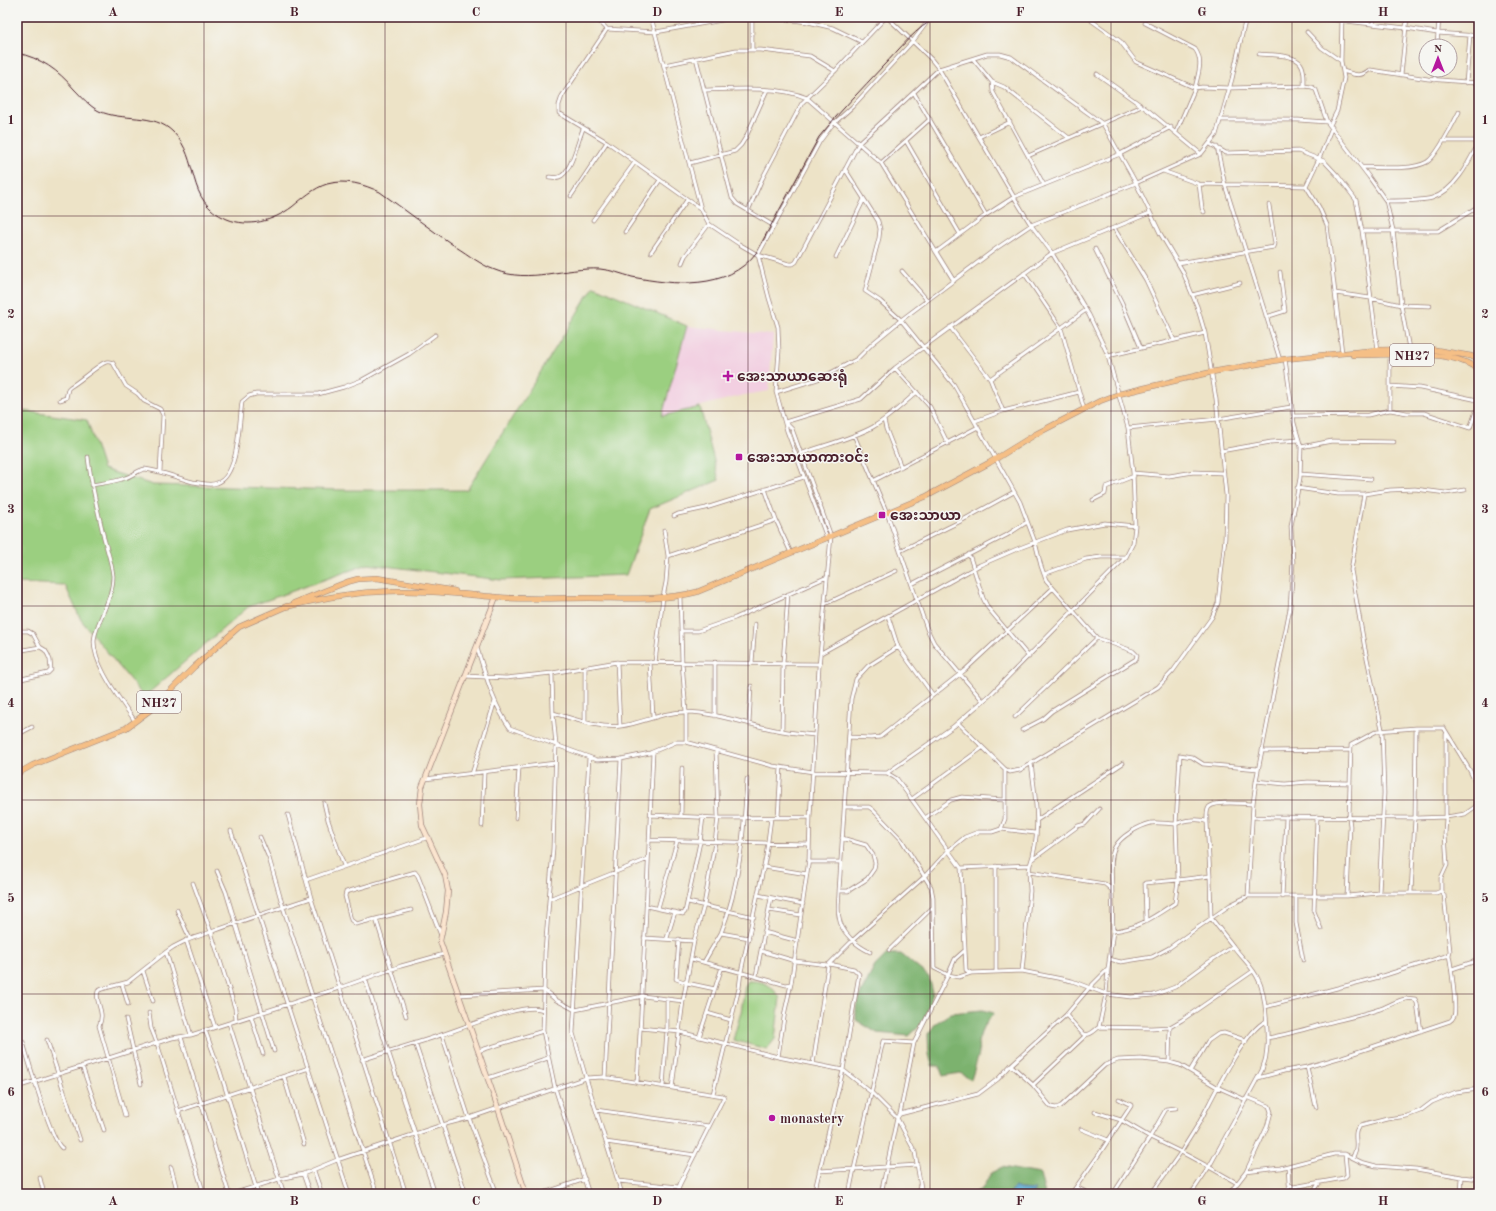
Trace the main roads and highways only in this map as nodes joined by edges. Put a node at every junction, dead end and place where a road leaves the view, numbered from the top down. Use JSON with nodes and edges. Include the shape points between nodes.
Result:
{"nodes":[{"id":1,"x":1342,"y":353,"type":"junction"},
{"id":2,"x":1479,"y":360,"type":"edge"},
{"id":3,"x":1479,"y":370,"type":"edge"},
{"id":4,"x":468,"y":594,"type":"junction"},
{"id":5,"x":496,"y":597,"type":"junction"},
{"id":6,"x":285,"y":607,"type":"junction"},
{"id":7,"x":17,"y":774,"type":"edge"},
{"id":8,"x":526,"y":1194,"type":"edge"}],
"edges":[{"from":1,"to":2,"type":"highway","number":"NH27","via":[[1430,349],[1454,352]]},
{"from":1,"to":3,"type":"highway","number":"NH27","via":[[1438,356],[1452,358]]},
{"from":1,"to":5,"type":"highway","number":"NH27","via":[[1282,359],[1212,372],[1119,394],[1100,401],[927,496],[697,592],[663,597]]},
{"from":4,"to":5,"type":"highway","number":"NH27"},
{"from":4,"to":6,"type":"highway","number":"NH27","via":[[378,592],[327,598]]},
{"from":4,"to":6,"type":"highway","number":"NH27","via":[[368,578],[347,582]]},
{"from":5,"to":8,"type":"main road","via":[[422,787],[420,804],[422,824],[444,875],[448,891],[440,941]]},
{"from":6,"to":7,"type":"highway","number":"NH27","via":[[239,627],[153,708],[126,728],[33,765]]}]}
